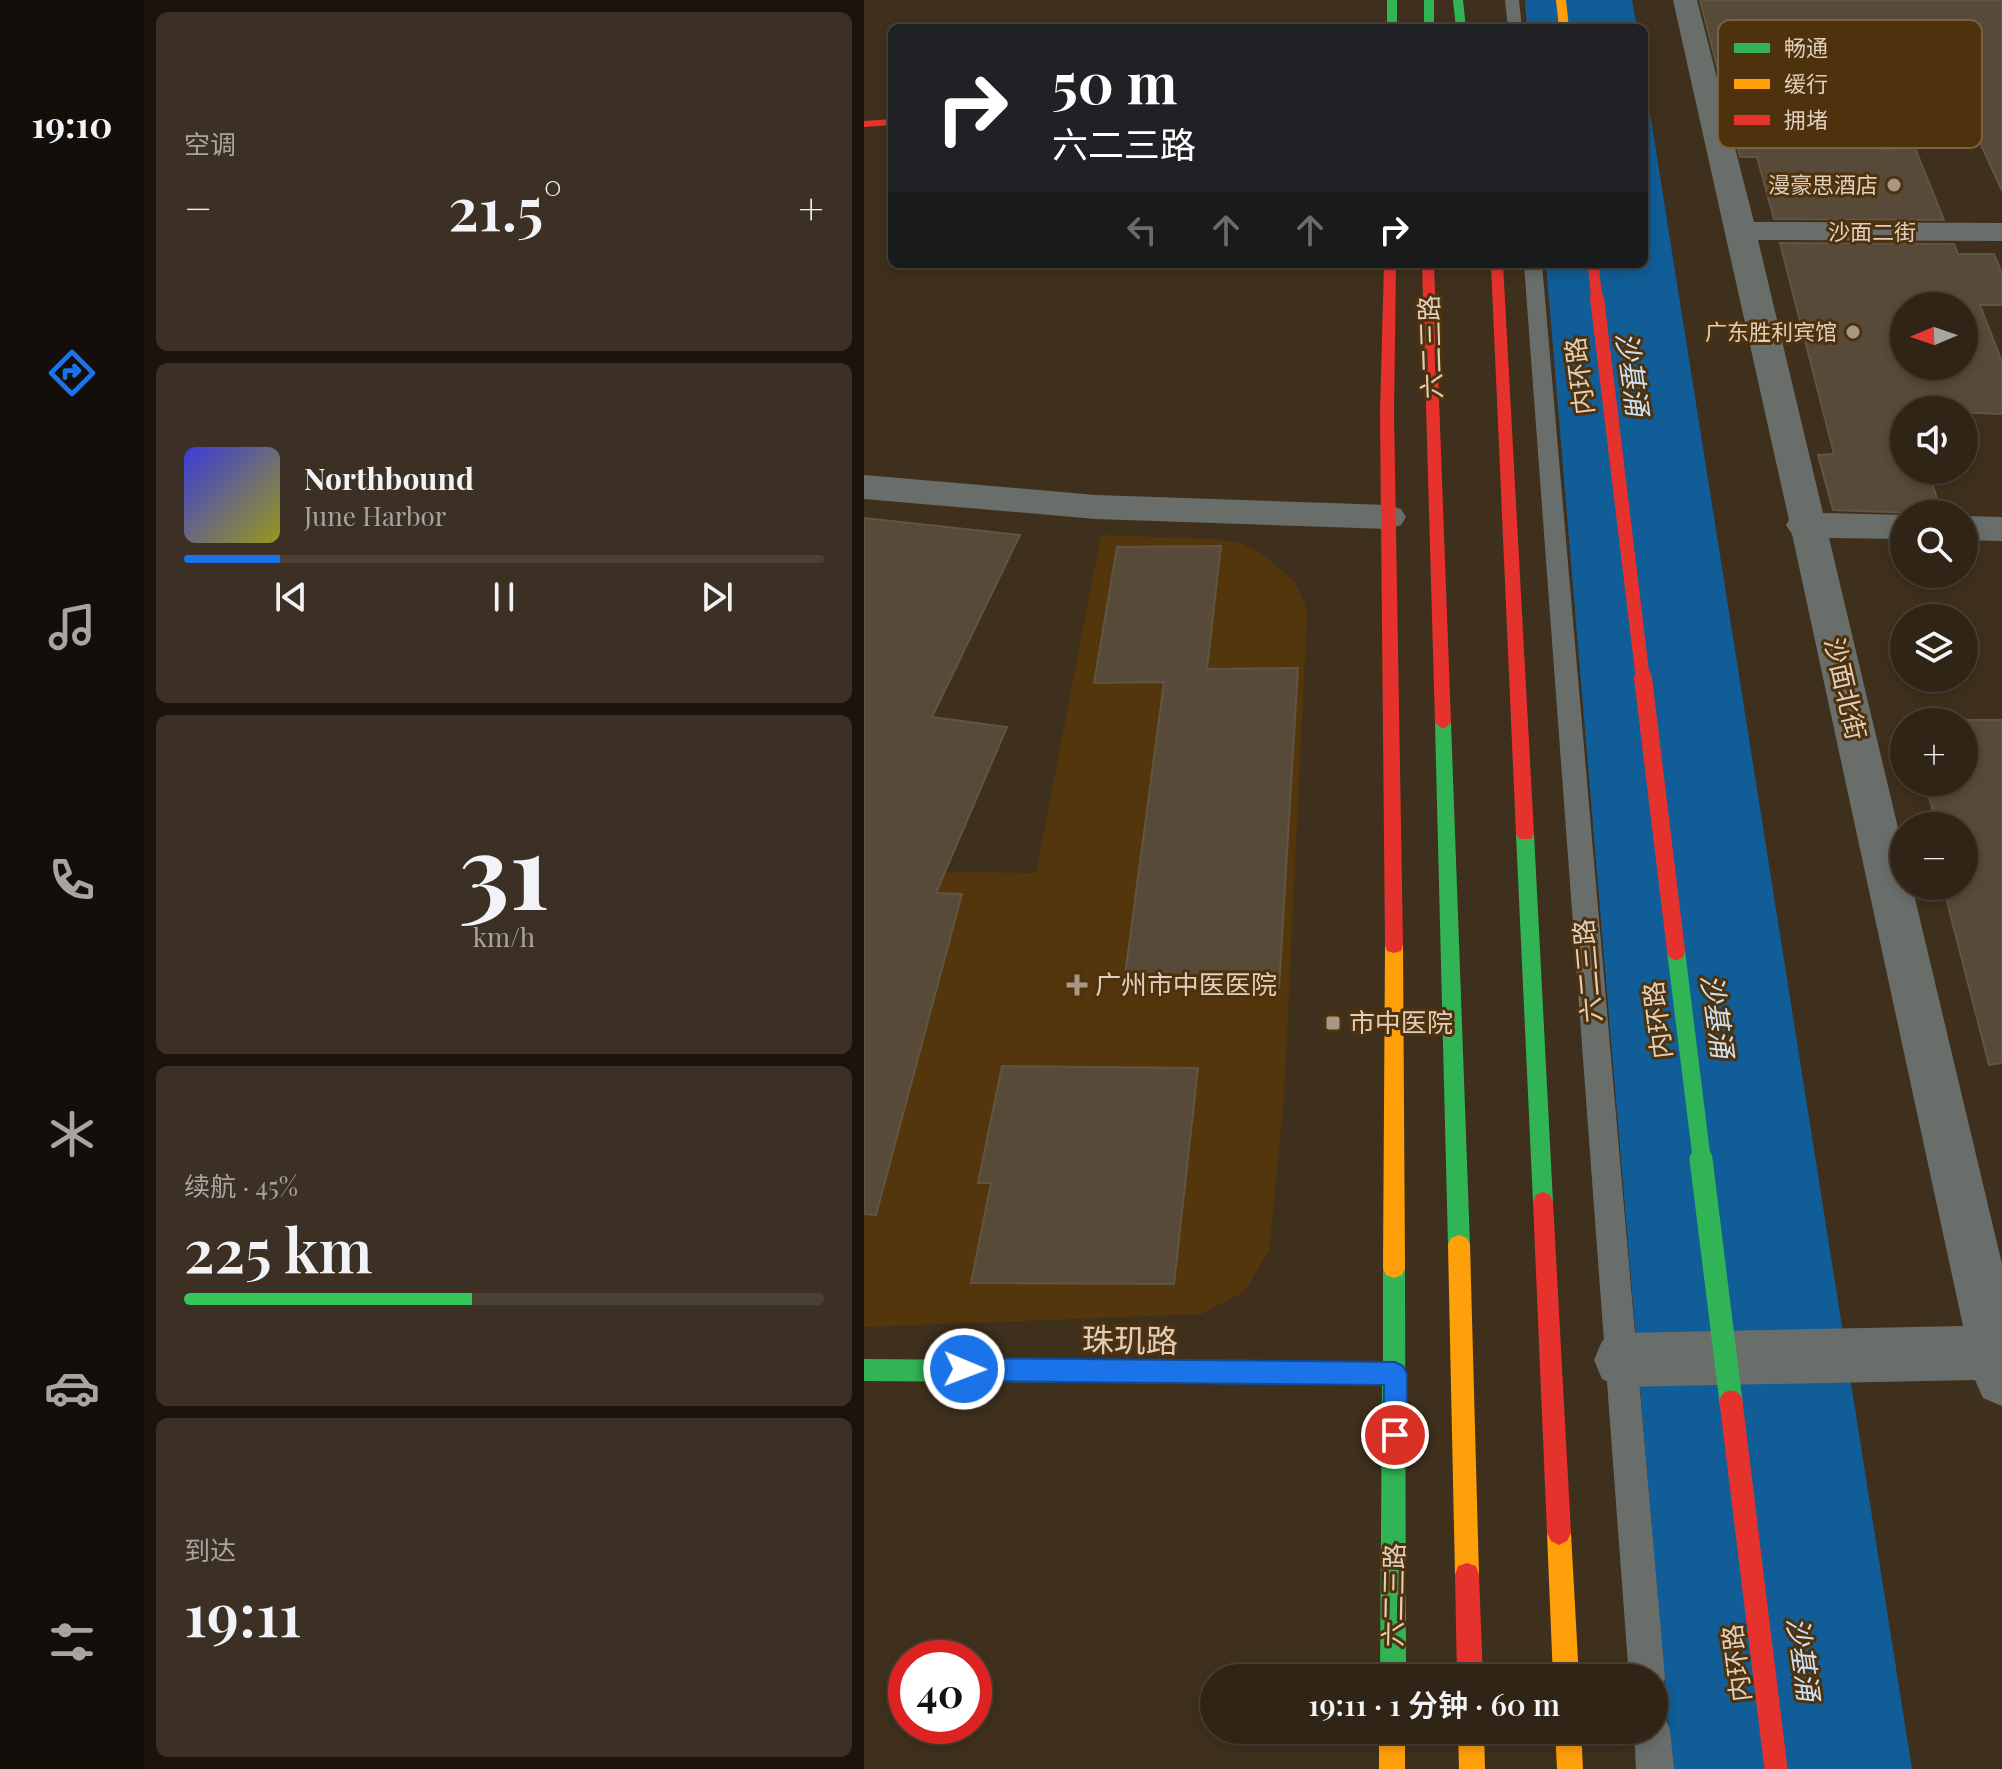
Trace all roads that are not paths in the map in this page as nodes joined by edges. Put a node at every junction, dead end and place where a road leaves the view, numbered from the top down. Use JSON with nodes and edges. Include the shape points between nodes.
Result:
{"nodes":[{"id":1,"x":1392,"y":0,"type":"edge"},
{"id":2,"x":1429,"y":0,"type":"edge"},
{"id":3,"x":1458,"y":0,"type":"edge"},
{"id":4,"x":1512,"y":0,"type":"edge"},
{"id":5,"x":1561,"y":0,"type":"edge"},
{"id":6,"x":1685,"y":0,"type":"edge"},
{"id":7,"x":1392,"y":24,"type":"edge"},
{"id":8,"x":1429,"y":24,"type":"edge"},
{"id":9,"x":1461,"y":24,"type":"edge"},
{"id":10,"x":1515,"y":24,"type":"edge"},
{"id":11,"x":1564,"y":24,"type":"edge"},
{"id":12,"x":888,"y":122,"type":"edge"},
{"id":13,"x":864,"y":124,"type":"edge"},
{"id":14,"x":1718,"y":136,"type":"edge"},
{"id":15,"x":1721,"y":148,"type":"edge"},
{"id":16,"x":1741,"y":231,"type":"junction"},
{"id":17,"x":2002,"y":232,"type":"edge"},
{"id":18,"x":1390,"y":268,"type":"edge"},
{"id":19,"x":1428,"y":268,"type":"edge"},
{"id":20,"x":1495,"y":268,"type":"edge"},
{"id":21,"x":1533,"y":268,"type":"edge"},
{"id":22,"x":1593,"y":268,"type":"edge"},
{"id":23,"x":864,"y":487,"type":"edge"},
{"id":24,"x":1388,"y":517,"type":"junction"},
{"id":25,"x":1806,"y":525,"type":"junction"},
{"id":26,"x":1890,"y":527,"type":"edge"},
{"id":27,"x":1978,"y":528,"type":"edge"},
{"id":28,"x":2002,"y":529,"type":"edge"},
{"id":29,"x":1626,"y":1360,"type":"junction"},
{"id":30,"x":1999,"y":1366,"type":"edge"},
{"id":31,"x":864,"y":1370,"type":"edge"},
{"id":32,"x":1395,"y":1374,"type":"junction"},
{"id":33,"x":1393,"y":1664,"type":"edge"},
{"id":34,"x":1470,"y":1664,"type":"edge"},
{"id":35,"x":1565,"y":1664,"type":"edge"},
{"id":36,"x":1646,"y":1664,"type":"edge"},
{"id":37,"x":1392,"y":1744,"type":"edge"},
{"id":38,"x":1471,"y":1744,"type":"edge"},
{"id":39,"x":1569,"y":1744,"type":"edge"},
{"id":40,"x":1653,"y":1744,"type":"edge"},
{"id":41,"x":1392,"y":1769,"type":"edge"},
{"id":42,"x":1472,"y":1769,"type":"edge"},
{"id":43,"x":1570,"y":1769,"type":"edge"},
{"id":44,"x":1655,"y":1769,"type":"edge"},
{"id":45,"x":1776,"y":1769,"type":"edge"}],
"edges":[{"from":1,"to":7,"type":"main road"},
{"from":2,"to":8,"type":"main road"},
{"from":3,"to":9,"type":"main road"},
{"from":4,"to":10,"type":"lane"},
{"from":5,"to":11,"type":"main road"},
{"from":6,"to":14,"type":"street","name":"沙面北街"},
{"from":12,"to":13,"type":"main road"},
{"from":15,"to":16,"type":"street","name":"沙面北街"},
{"from":16,"to":17,"type":"street","name":"沙面二街"},
{"from":16,"to":25,"type":"street","name":"沙面北街"},
{"from":18,"to":24,"type":"main road","name":"六二三路"},
{"from":19,"to":34,"type":"main road","name":"六二三路"},
{"from":20,"to":35,"type":"main road"},
{"from":21,"to":29,"type":"lane","name":"六二三路"},
{"from":22,"to":45,"type":"main road","name":"内环路","bridge":true},
{"from":23,"to":24,"type":"street","via":[[1096,507]]},
{"from":24,"to":32,"type":"main road","name":"六二三路"},
{"from":25,"to":26,"type":"street"},
{"from":25,"to":30,"type":"street","name":"沙面北街"},
{"from":27,"to":28,"type":"street"},
{"from":29,"to":30,"type":"street"},
{"from":29,"to":36,"type":"lane","name":"六二三路"},
{"from":31,"to":32,"type":"main road","name":"珠玑路"},
{"from":32,"to":33,"type":"main road","name":"六二三路"},
{"from":37,"to":41,"type":"main road"},
{"from":38,"to":42,"type":"main road"},
{"from":39,"to":43,"type":"main road"},
{"from":40,"to":44,"type":"lane"}]}
